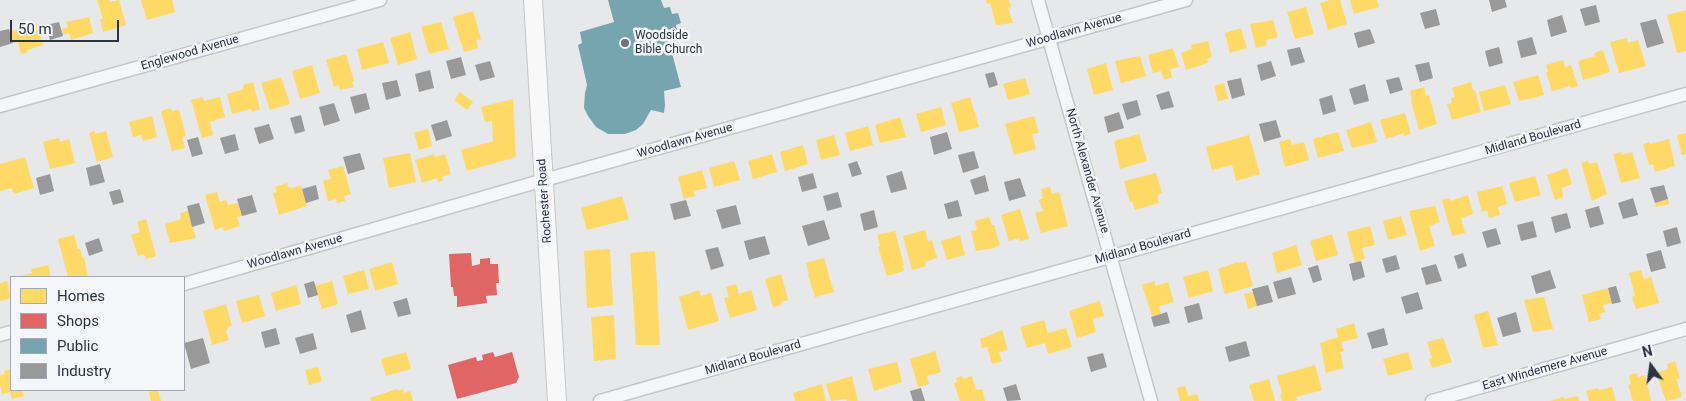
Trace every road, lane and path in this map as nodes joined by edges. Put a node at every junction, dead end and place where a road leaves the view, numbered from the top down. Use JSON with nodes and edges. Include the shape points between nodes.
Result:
{"nodes":[{"id":1,"x":380,"y":0,"type":"edge"},
{"id":2,"x":533,"y":0,"type":"edge"},
{"id":3,"x":1038,"y":0,"type":"edge"},
{"id":4,"x":1186,"y":0,"type":"edge"},
{"id":5,"x":1049,"y":38,"type":"junction"},
{"id":6,"x":1686,"y":94,"type":"edge"},
{"id":7,"x":0,"y":106,"type":"edge"},
{"id":8,"x":543,"y":181,"type":"junction"},
{"id":9,"x":1111,"y":256,"type":"junction"},
{"id":10,"x":185,"y":284,"type":"edge"},
{"id":11,"x":1686,"y":330,"type":"edge"},
{"id":12,"x":557,"y":401,"type":"edge"},
{"id":13,"x":600,"y":401,"type":"edge"},
{"id":14,"x":1151,"y":401,"type":"edge"},
{"id":15,"x":1432,"y":401,"type":"edge"}],
"edges":[{"from":1,"to":7,"type":"street","name":"Englewood Avenue"},
{"from":2,"to":8,"type":"main road","name":"Rochester Road"},
{"from":3,"to":5,"type":"street","name":"North Alexander Avenue"},
{"from":4,"to":5,"type":"street","name":"Woodlawn Avenue"},
{"from":5,"to":8,"type":"street","name":"Woodlawn Avenue"},
{"from":5,"to":9,"type":"street","name":"North Alexander Avenue"},
{"from":6,"to":9,"type":"street","name":"Midland Boulevard"},
{"from":8,"to":10,"type":"street","name":"Woodlawn Avenue"},
{"from":8,"to":12,"type":"main road","name":"Rochester Road"},
{"from":9,"to":13,"type":"street","name":"Midland Boulevard"},
{"from":9,"to":14,"type":"street","name":"North Alexander Avenue"},
{"from":11,"to":15,"type":"street","name":"East Windemere Avenue"}]}
